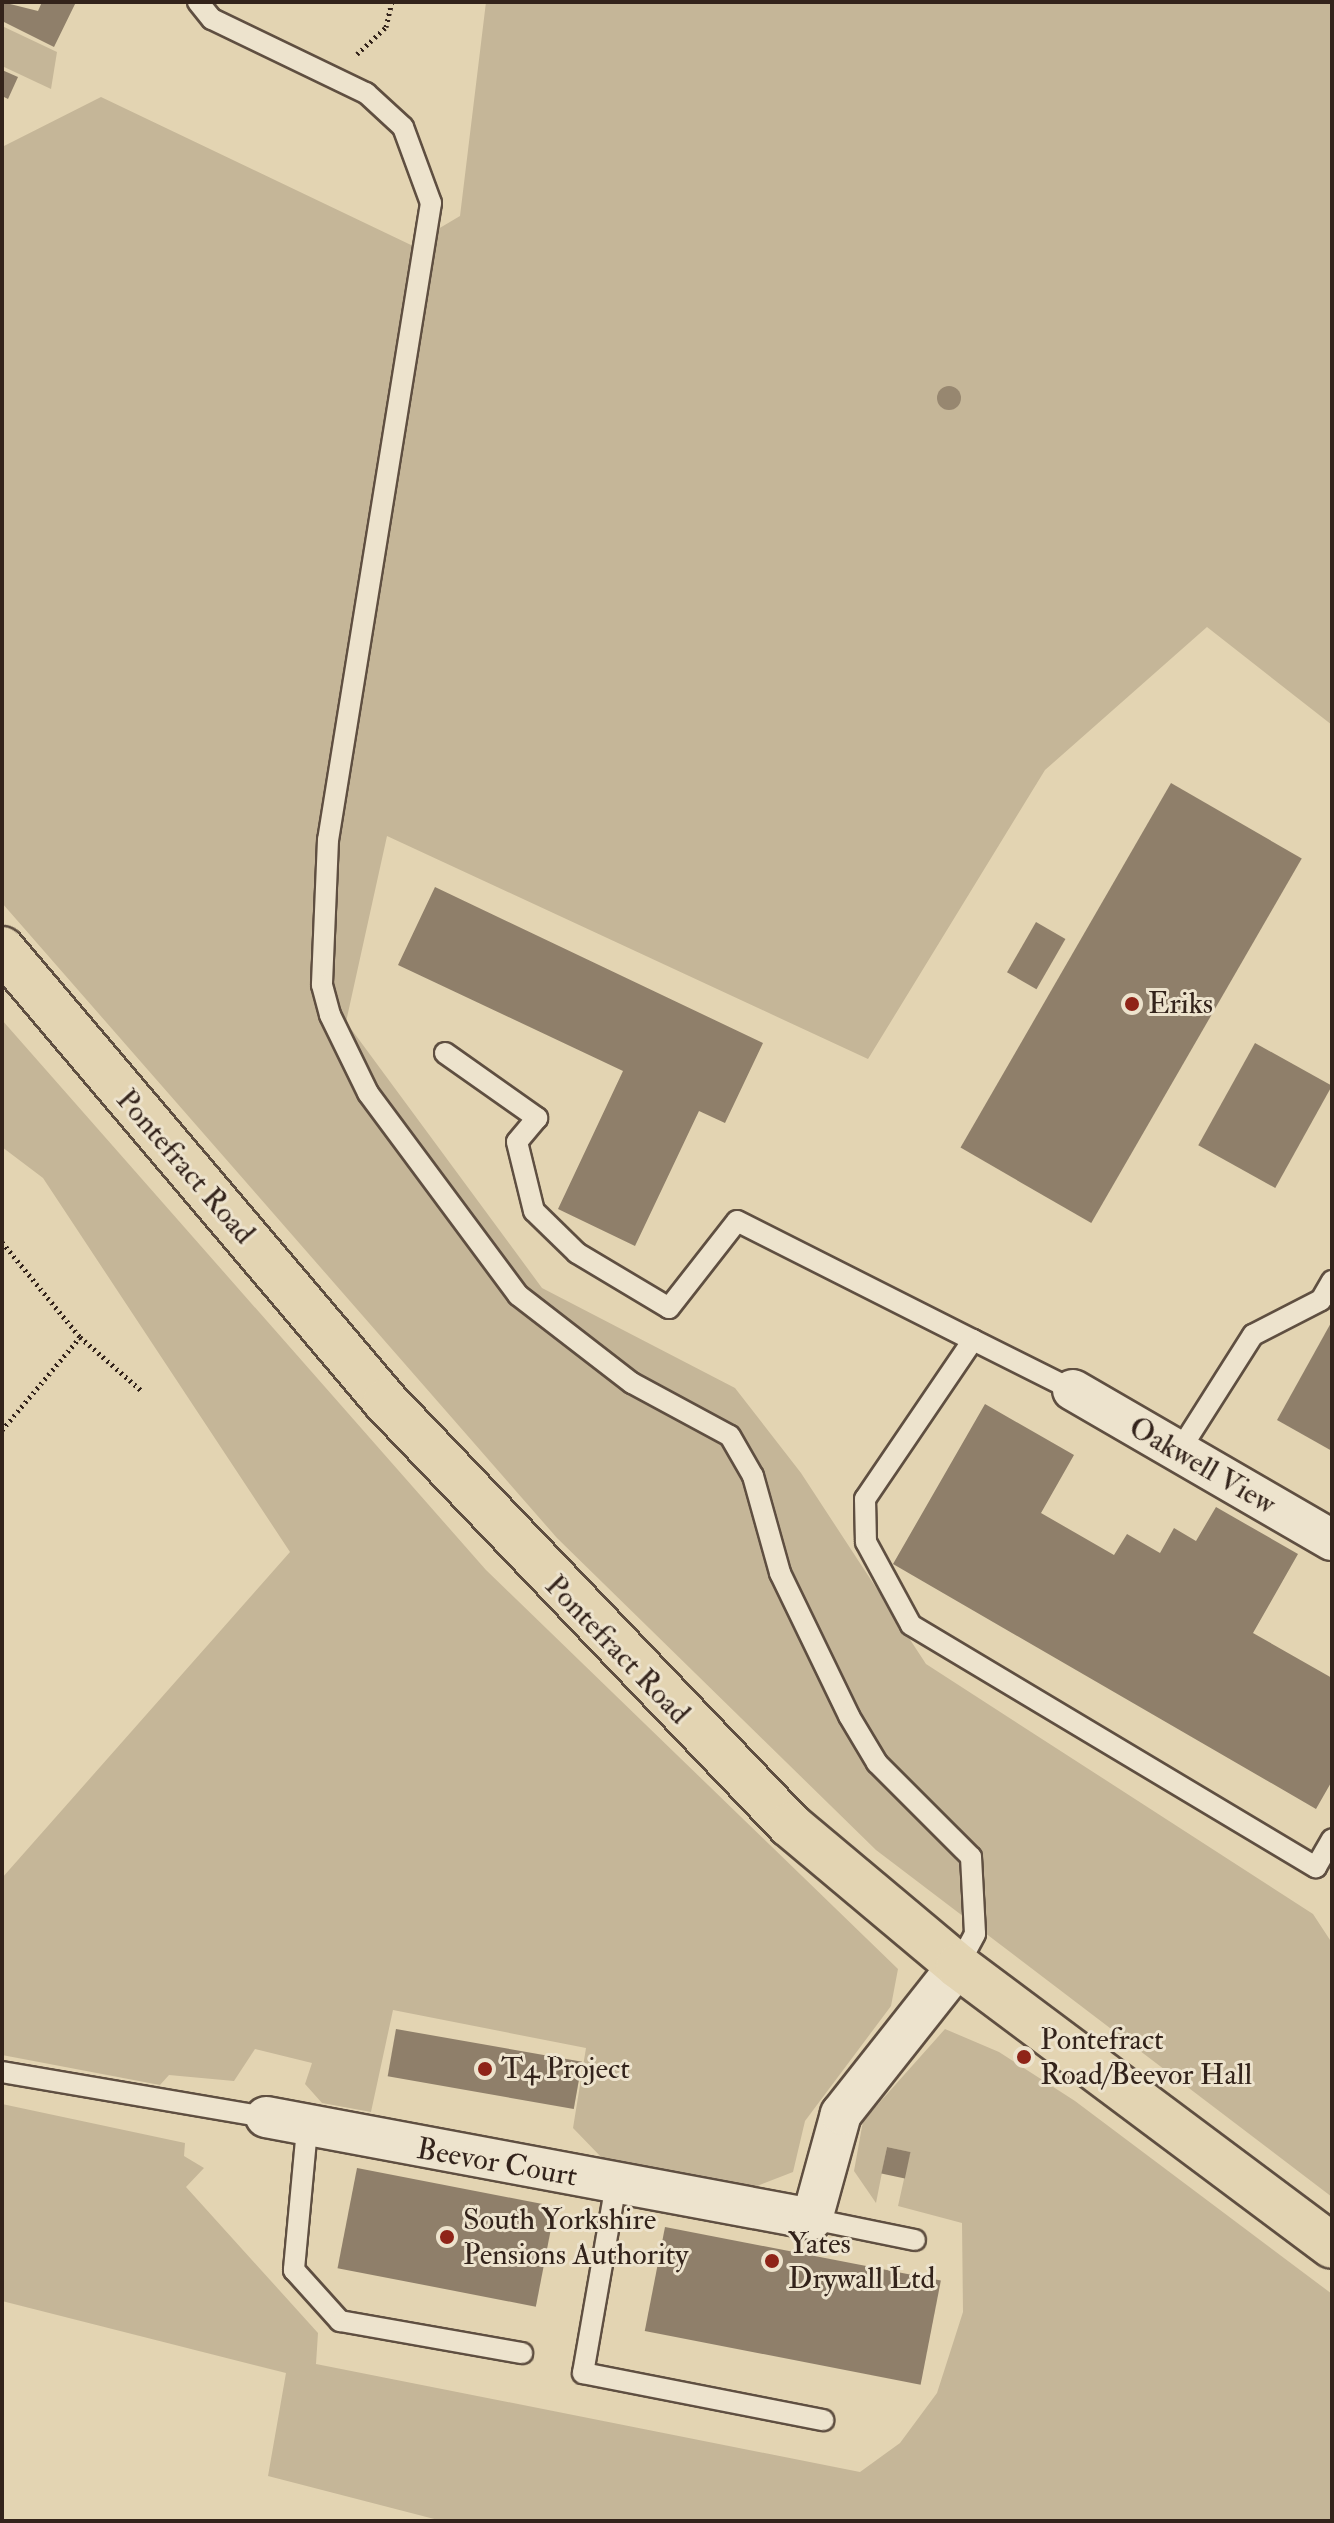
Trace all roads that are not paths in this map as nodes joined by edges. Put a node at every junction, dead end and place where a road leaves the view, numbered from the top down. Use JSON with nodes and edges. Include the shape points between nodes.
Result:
{"nodes":[{"id":1,"x":198,"y":2,"type":"edge"},
{"id":2,"x":2,"y":949,"type":"edge"},
{"id":3,"x":445,"y":1053,"type":"dead end"},
{"id":4,"x":1332,"y":1281,"type":"edge"},
{"id":5,"x":973,"y":1340,"type":"junction"},
{"id":6,"x":1073,"y":1390,"type":"joint"},
{"id":7,"x":1178,"y":1453,"type":"junction"},
{"id":8,"x":1332,"y":1540,"type":"edge"},
{"id":9,"x":1332,"y":1839,"type":"edge"},
{"id":10,"x":958,"y":1966,"type":"junction"},
{"id":11,"x":2,"y":2072,"type":"edge"},
{"id":12,"x":266,"y":2117,"type":"joint"},
{"id":13,"x":307,"y":2129,"type":"junction"},
{"id":14,"x":616,"y":2184,"type":"junction"},
{"id":15,"x":812,"y":2219,"type":"junction"},
{"id":16,"x":915,"y":2240,"type":"dead end"},
{"id":17,"x":1332,"y":2246,"type":"edge"},
{"id":18,"x":522,"y":2353,"type":"dead end"},
{"id":19,"x":823,"y":2420,"type":"dead end"}],
"edges":[{"from":1,"to":10,"type":"lane","via":[[212,19],[366,93],[403,127],[431,203],[328,840],[322,985],[330,1015],[368,1093],[518,1295],[632,1383],[730,1436],[753,1476],[780,1573],[849,1716],[877,1763],[971,1857],[975,1934]]},
{"from":2,"to":10,"type":"highway","name":"Pontefract Road","via":[[519,1548],[790,1825]]},
{"from":3,"to":5,"type":"lane","via":[[537,1118],[517,1142],[534,1211],[577,1253],[669,1308],[737,1221]]},
{"from":4,"to":7,"type":"lane","via":[[1321,1300],[1253,1335]]},
{"from":5,"to":6,"type":"lane"},
{"from":5,"to":9,"type":"lane","via":[[865,1499],[866,1542],[911,1625],[1316,1867]]},
{"from":6,"to":7,"type":"street","name":"Oakwell View"},
{"from":7,"to":8,"type":"street","name":"Oakwell View"},
{"from":10,"to":15,"type":"street","via":[[841,2114]]},
{"from":10,"to":17,"type":"highway","name":"Pontefract Road"},
{"from":11,"to":12,"type":"lane"},
{"from":12,"to":13,"type":"street","name":"Beevor Court"},
{"from":13,"to":14,"type":"street","name":"Beevor Court"},
{"from":13,"to":18,"type":"lane","via":[[294,2270],[340,2321]]},
{"from":14,"to":15,"type":"street","name":"Beevor Court"},
{"from":14,"to":19,"type":"lane","via":[[583,2373]]},
{"from":15,"to":16,"type":"lane"}]}
